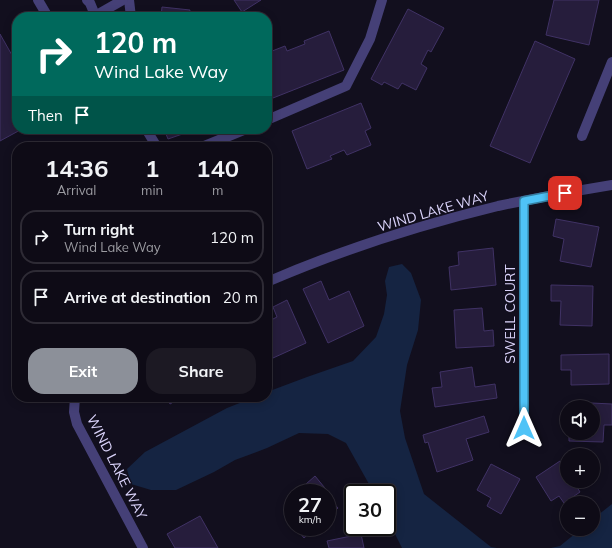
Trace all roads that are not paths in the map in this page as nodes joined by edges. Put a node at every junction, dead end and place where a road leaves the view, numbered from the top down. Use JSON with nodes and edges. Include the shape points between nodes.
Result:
{"nodes":[{"id":1,"x":38,"y":0,"type":"edge"},
{"id":2,"x":87,"y":0,"type":"edge"},
{"id":3,"x":124,"y":0,"type":"edge"},
{"id":4,"x":129,"y":0,"type":"edge"},
{"id":5,"x":382,"y":0,"type":"edge"},
{"id":6,"x":45,"y":12,"type":"edge"},
{"id":7,"x":93,"y":12,"type":"edge"},
{"id":8,"x":102,"y":12,"type":"edge"},
{"id":9,"x":130,"y":12,"type":"edge"},
{"id":10,"x":612,"y":62,"type":"edge"},
{"id":11,"x":272,"y":118,"type":"edge"},
{"id":12,"x":234,"y":134,"type":"edge"},
{"id":13,"x":582,"y":136,"type":"dead end"},
{"id":14,"x":214,"y":142,"type":"edge"},
{"id":15,"x":612,"y":185,"type":"edge"},
{"id":16,"x":524,"y":201,"type":"junction"},
{"id":17,"x":272,"y":280,"type":"edge"},
{"id":18,"x":74,"y":402,"type":"edge"},
{"id":19,"x":524,"y":428,"type":"dead end"},
{"id":20,"x":143,"y":548,"type":"edge"}],
"edges":[{"from":1,"to":6,"type":"street"},
{"from":2,"to":7,"type":"street"},
{"from":3,"to":8,"type":"street"},
{"from":4,"to":9,"type":"street"},
{"from":5,"to":11,"type":"street","via":[[370,39],[346,86]]},
{"from":10,"to":13,"type":"street"},
{"from":12,"to":14,"type":"street"},
{"from":15,"to":16,"type":"street","name":"WIND LAKE WAY"},
{"from":16,"to":17,"type":"street","name":"WIND LAKE WAY","via":[[423,226],[324,259]]},
{"from":16,"to":19,"type":"street","name":"SWELL COURT"},
{"from":18,"to":20,"type":"street","name":"WIND LAKE WAY","via":[[77,424]]}]}
